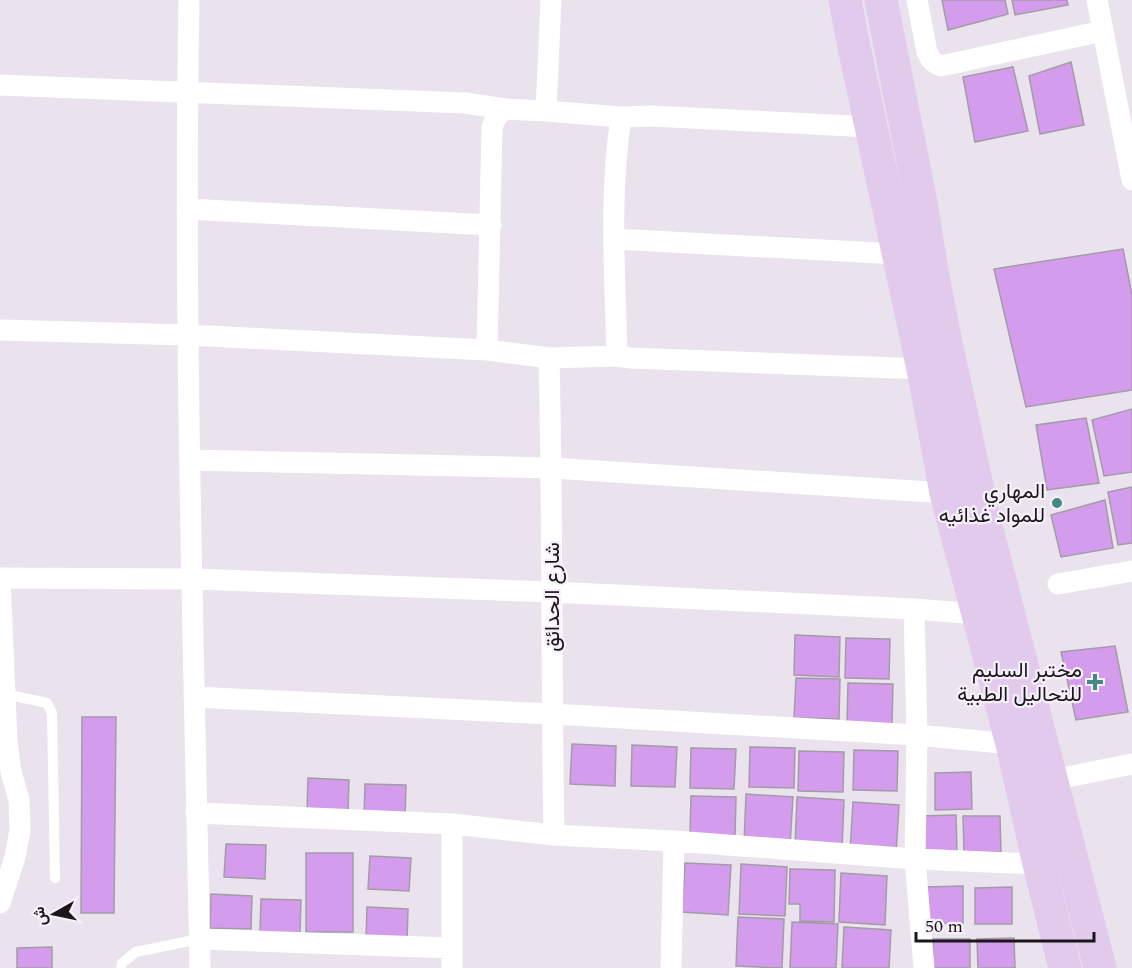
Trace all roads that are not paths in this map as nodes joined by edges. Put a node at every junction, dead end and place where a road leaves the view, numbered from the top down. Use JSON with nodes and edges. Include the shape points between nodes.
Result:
{"nodes":[{"id":1,"x":189,"y":0,"type":"edge"},
{"id":2,"x":551,"y":0,"type":"edge"},
{"id":3,"x":845,"y":0,"type":"edge"},
{"id":4,"x":880,"y":0,"type":"edge"},
{"id":5,"x":917,"y":0,"type":"edge"},
{"id":6,"x":1097,"y":0,"type":"edge"},
{"id":7,"x":1103,"y":31,"type":"junction"},
{"id":8,"x":0,"y":85,"type":"edge"},
{"id":9,"x":187,"y":92,"type":"junction"},
{"id":10,"x":505,"y":109,"type":"junction"},
{"id":11,"x":546,"y":111,"type":"junction"},
{"id":12,"x":621,"y":117,"type":"junction"},
{"id":13,"x":1126,"y":120,"type":"edge"},
{"id":14,"x":871,"y":127,"type":"junction"},
{"id":15,"x":1132,"y":180,"type":"edge"},
{"id":16,"x":187,"y":209,"type":"junction"},
{"id":17,"x":491,"y":225,"type":"junction"},
{"id":18,"x":614,"y":240,"type":"junction"},
{"id":19,"x":899,"y":254,"type":"junction"},
{"id":20,"x":0,"y":330,"type":"edge"},
{"id":21,"x":188,"y":335,"type":"junction"},
{"id":22,"x":488,"y":350,"type":"junction"},
{"id":23,"x":617,"y":356,"type":"junction"},
{"id":24,"x":549,"y":358,"type":"junction"},
{"id":25,"x":923,"y":369,"type":"junction"},
{"id":26,"x":190,"y":460,"type":"junction"},
{"id":27,"x":552,"y":468,"type":"junction"},
{"id":28,"x":946,"y":493,"type":"junction"},
{"id":29,"x":1132,"y":571,"type":"edge"},
{"id":30,"x":192,"y":579,"type":"junction"},
{"id":31,"x":1058,"y":585,"type":"dead end"},
{"id":32,"x":552,"y":592,"type":"junction"},
{"id":33,"x":914,"y":609,"type":"junction"},
{"id":34,"x":978,"y":614,"type":"junction"},
{"id":35,"x":5,"y":694,"type":"junction"},
{"id":36,"x":194,"y":697,"type":"junction"},
{"id":37,"x":552,"y":714,"type":"junction"},
{"id":38,"x":917,"y":735,"type":"junction"},
{"id":39,"x":1012,"y":744,"type":"junction"},
{"id":40,"x":1132,"y":764,"type":"edge"},
{"id":41,"x":1052,"y":780,"type":"junction"},
{"id":42,"x":196,"y":813,"type":"junction"},
{"id":43,"x":452,"y":824,"type":"junction"},
{"id":44,"x":554,"y":835,"type":"junction"},
{"id":45,"x":674,"y":841,"type":"junction"},
{"id":46,"x":915,"y":859,"type":"junction"},
{"id":47,"x":1039,"y":864,"type":"junction"},
{"id":48,"x":55,"y":878,"type":"dead end"},
{"id":49,"x":0,"y":903,"type":"edge"},
{"id":50,"x":199,"y":939,"type":"junction"},
{"id":51,"x":452,"y":958,"type":"edge"},
{"id":52,"x":121,"y":968,"type":"edge"},
{"id":53,"x":200,"y":968,"type":"edge"},
{"id":54,"x":675,"y":968,"type":"edge"},
{"id":55,"x":924,"y":968,"type":"edge"},
{"id":56,"x":1065,"y":968,"type":"edge"},
{"id":57,"x":1100,"y":968,"type":"edge"}],
"edges":[{"from":1,"to":9,"type":"street"},
{"from":2,"to":11,"type":"street"},
{"from":3,"to":14,"type":"main road"},
{"from":4,"to":41,"type":"main road","via":[[964,430]]},
{"from":5,"to":7,"type":"street","via":[[927,52],[941,66]]},
{"from":6,"to":7,"type":"street"},
{"from":7,"to":13,"type":"street"},
{"from":8,"to":9,"type":"street"},
{"from":9,"to":10,"type":"street","via":[[465,103]]},
{"from":9,"to":16,"type":"street"},
{"from":10,"to":11,"type":"street"},
{"from":10,"to":17,"type":"street","via":[[497,116],[491,135]]},
{"from":11,"to":12,"type":"street"},
{"from":12,"to":14,"type":"street"},
{"from":12,"to":18,"type":"street"},
{"from":13,"to":15,"type":"street"},
{"from":14,"to":19,"type":"main road"},
{"from":16,"to":17,"type":"street"},
{"from":16,"to":21,"type":"street"},
{"from":17,"to":22,"type":"street"},
{"from":18,"to":19,"type":"street"},
{"from":18,"to":23,"type":"street"},
{"from":19,"to":25,"type":"main road"},
{"from":20,"to":21,"type":"street"},
{"from":21,"to":22,"type":"street"},
{"from":21,"to":26,"type":"street"},
{"from":22,"to":24,"type":"street"},
{"from":23,"to":24,"type":"street"},
{"from":23,"to":25,"type":"street"},
{"from":24,"to":27,"type":"street","name":"شارع الحدائق"},
{"from":25,"to":28,"type":"main road"},
{"from":26,"to":27,"type":"street"},
{"from":26,"to":30,"type":"street"},
{"from":27,"to":28,"type":"street"},
{"from":27,"to":32,"type":"street","name":"شارع الحدائق"},
{"from":28,"to":34,"type":"main road"},
{"from":29,"to":31,"type":"street"},
{"from":30,"to":32,"type":"street"},
{"from":30,"to":35,"type":"street","via":[[0,578]]},
{"from":30,"to":36,"type":"street"},
{"from":32,"to":33,"type":"street"},
{"from":32,"to":37,"type":"street","name":"شارع الحدائق"},
{"from":33,"to":34,"type":"street"},
{"from":33,"to":38,"type":"street"},
{"from":34,"to":39,"type":"main road"},
{"from":35,"to":48,"type":"lane","via":[[47,703],[52,713]]},
{"from":35,"to":49,"type":"street","via":[[7,742],[19,800],[20,830]]},
{"from":36,"to":37,"type":"street"},
{"from":36,"to":42,"type":"street"},
{"from":37,"to":38,"type":"street"},
{"from":37,"to":44,"type":"street","name":"شارع الحدائق"},
{"from":38,"to":39,"type":"street"},
{"from":38,"to":46,"type":"street"},
{"from":39,"to":47,"type":"main road"},
{"from":40,"to":41,"type":"street"},
{"from":41,"to":57,"type":"main road"},
{"from":42,"to":43,"type":"street"},
{"from":42,"to":50,"type":"street"},
{"from":43,"to":44,"type":"street"},
{"from":43,"to":51,"type":"street"},
{"from":44,"to":45,"type":"street"},
{"from":45,"to":46,"type":"street"},
{"from":45,"to":54,"type":"street"},
{"from":46,"to":47,"type":"street"},
{"from":46,"to":55,"type":"street"},
{"from":47,"to":56,"type":"main road"},
{"from":50,"to":51,"type":"street"},
{"from":50,"to":52,"type":"lane","via":[[136,951]]},
{"from":50,"to":53,"type":"street"}]}
